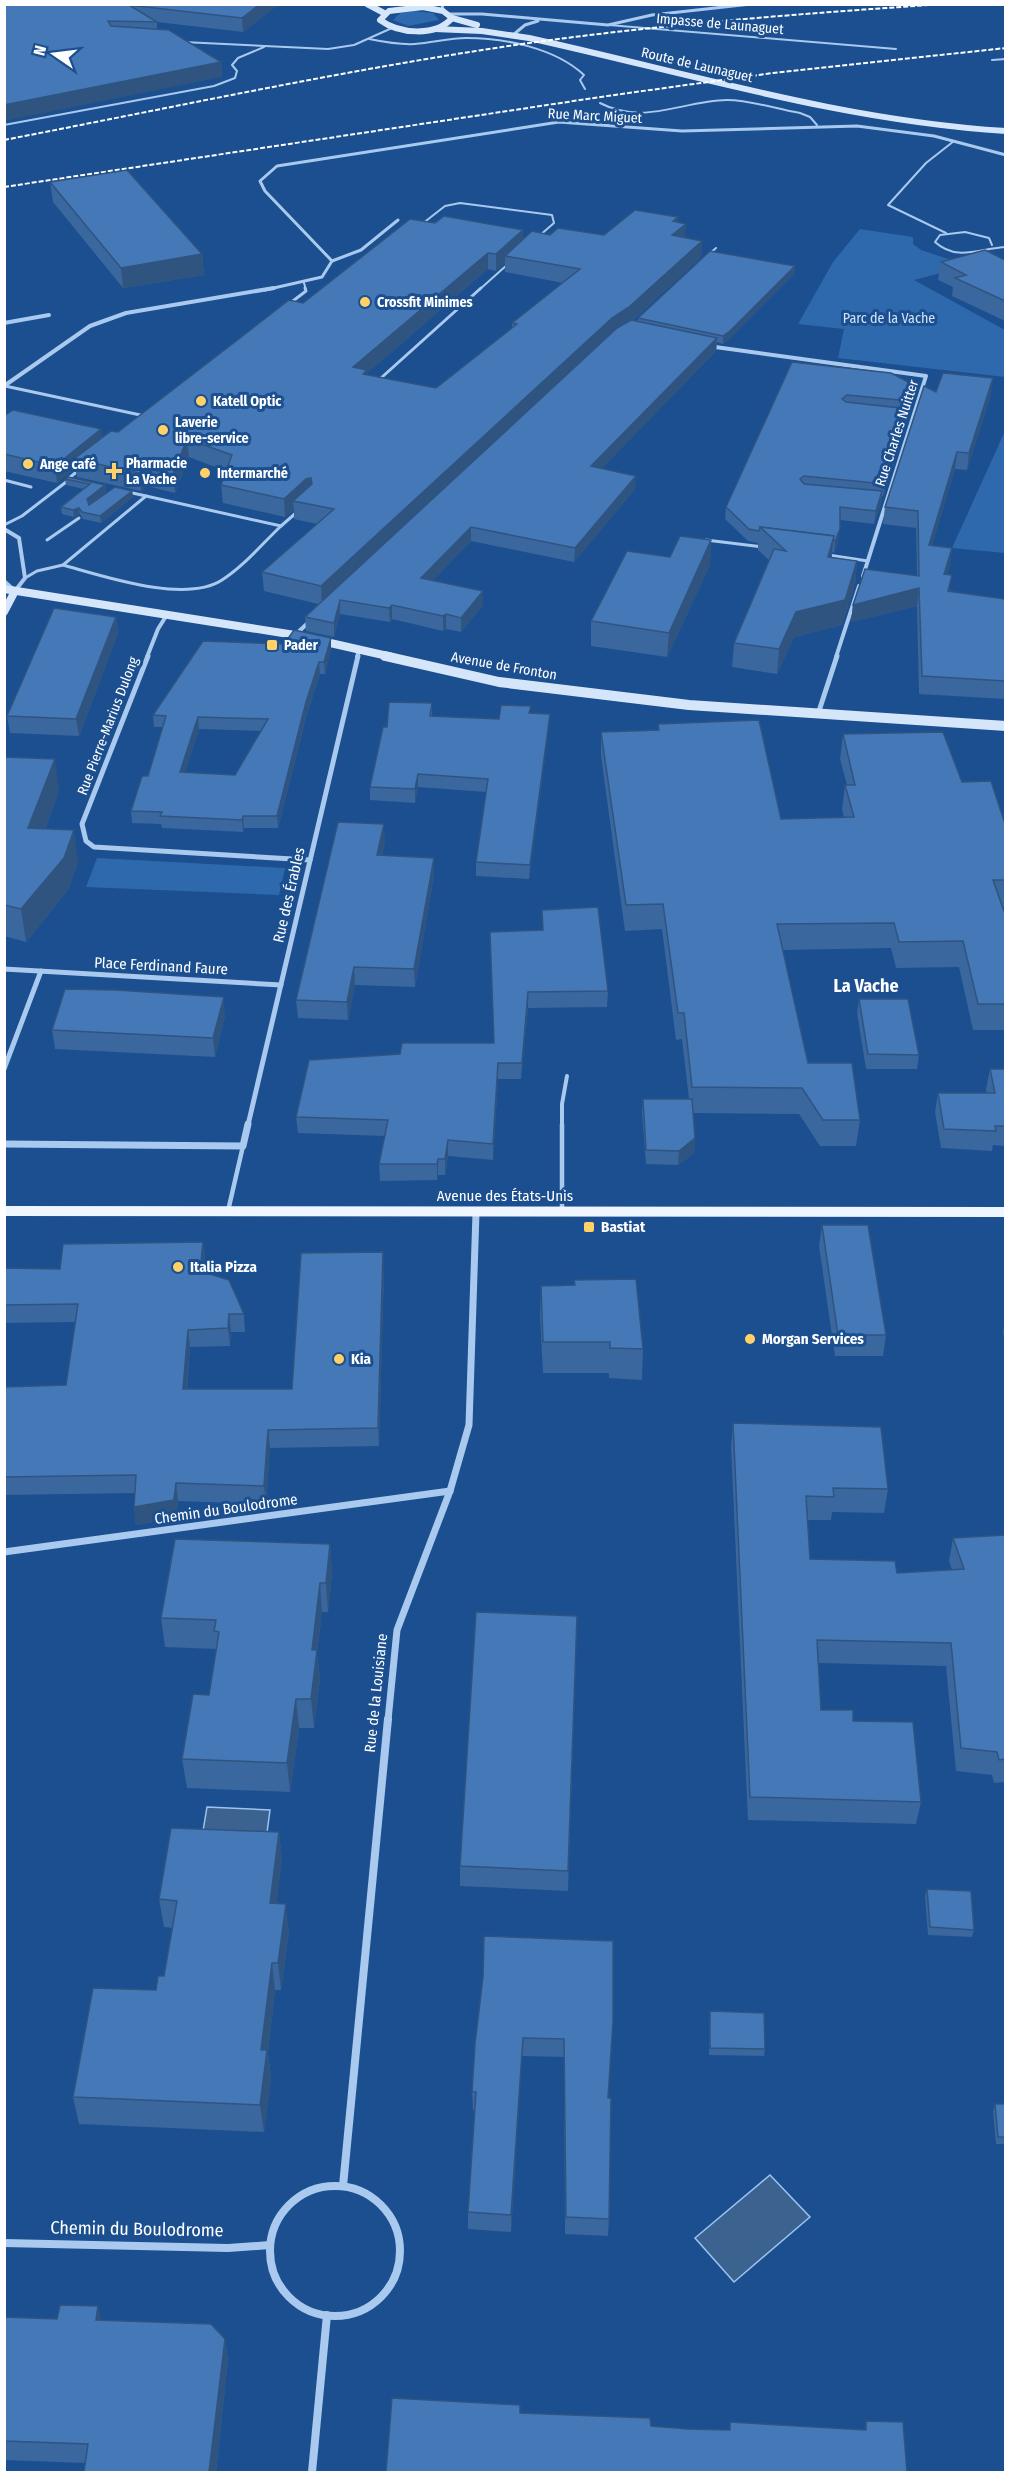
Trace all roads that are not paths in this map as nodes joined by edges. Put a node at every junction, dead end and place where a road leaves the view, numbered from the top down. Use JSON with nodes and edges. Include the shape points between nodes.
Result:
{"nodes":[{"id":1,"x":367,"y":4,"type":"edge"},
{"id":2,"x":401,"y":4,"type":"edge"},
{"id":3,"x":423,"y":4,"type":"edge"},
{"id":4,"x":751,"y":4,"type":"edge"},
{"id":5,"x":723,"y":6,"type":"edge"},
{"id":6,"x":414,"y":7,"type":"junction"},
{"id":7,"x":443,"y":8,"type":"edge"},
{"id":8,"x":384,"y":14,"type":"junction"},
{"id":9,"x":451,"y":16,"type":"junction"},
{"id":10,"x":543,"y":20,"type":"junction"},
{"id":11,"x":608,"y":25,"type":"junction"},
{"id":12,"x":392,"y":28,"type":"junction"},
{"id":13,"x":435,"y":28,"type":"junction"},
{"id":14,"x":498,"y":32,"type":"junction"},
{"id":15,"x":513,"y":35,"type":"junction"},
{"id":16,"x":369,"y":39,"type":"junction"},
{"id":17,"x":177,"y":41,"type":"edge"},
{"id":18,"x":264,"y":47,"type":"junction"},
{"id":19,"x":896,"y":49,"type":"dead end"},
{"id":20,"x":1005,"y":59,"type":"edge"},
{"id":21,"x":992,"y":60,"type":"dead end"},
{"id":22,"x":585,"y":89,"type":"dead end"},
{"id":23,"x":600,"y":104,"type":"dead end"},
{"id":24,"x":890,"y":118,"type":"junction"},
{"id":25,"x":4,"y":125,"type":"edge"},
{"id":26,"x":817,"y":125,"type":"junction"},
{"id":27,"x":1005,"y":125,"type":"edge"},
{"id":28,"x":1005,"y":131,"type":"edge"},
{"id":29,"x":954,"y":141,"type":"junction"},
{"id":30,"x":1005,"y":155,"type":"edge"},
{"id":31,"x":398,"y":220,"type":"joint"},
{"id":32,"x":406,"y":221,"type":"edge"},
{"id":33,"x":414,"y":223,"type":"edge"},
{"id":34,"x":946,"y":233,"type":"junction"},
{"id":35,"x":537,"y":239,"type":"edge"},
{"id":36,"x":992,"y":246,"type":"junction"},
{"id":37,"x":1005,"y":247,"type":"edge"},
{"id":38,"x":716,"y":248,"type":"dead end"},
{"id":39,"x":708,"y":256,"type":"edge"},
{"id":40,"x":332,"y":261,"type":"junction"},
{"id":41,"x":511,"y":262,"type":"edge"},
{"id":42,"x":304,"y":283,"type":"junction"},
{"id":43,"x":285,"y":308,"type":"edge"},
{"id":44,"x":49,"y":315,"type":"dead end"},
{"id":45,"x":4,"y":323,"type":"edge"},
{"id":46,"x":700,"y":344,"type":"edge"},
{"id":47,"x":381,"y":378,"type":"edge"},
{"id":48,"x":5,"y":386,"type":"edge"},
{"id":49,"x":153,"y":411,"type":"edge"},
{"id":50,"x":145,"y":416,"type":"junction"},
{"id":51,"x":902,"y":416,"type":"edge"},
{"id":52,"x":913,"y":417,"type":"junction"},
{"id":53,"x":138,"y":422,"type":"edge"},
{"id":54,"x":83,"y":466,"type":"edge"},
{"id":55,"x":68,"y":479,"type":"junction"},
{"id":56,"x":4,"y":480,"type":"edge"},
{"id":57,"x":80,"y":481,"type":"edge"},
{"id":58,"x":31,"y":487,"type":"edge"},
{"id":59,"x":125,"y":491,"type":"edge"},
{"id":60,"x":147,"y":496,"type":"junction"},
{"id":61,"x":303,"y":506,"type":"edge"},
{"id":62,"x":79,"y":518,"type":"edge"},
{"id":63,"x":281,"y":526,"type":"junction"},
{"id":64,"x":4,"y":527,"type":"edge"},
{"id":65,"x":47,"y":540,"type":"dead end"},
{"id":66,"x":704,"y":540,"type":"edge"},
{"id":67,"x":766,"y":548,"type":"edge"},
{"id":68,"x":823,"y":555,"type":"edge"},
{"id":69,"x":868,"y":561,"type":"junction"},
{"id":70,"x":63,"y":565,"type":"junction"},
{"id":71,"x":25,"y":578,"type":"junction"},
{"id":72,"x":4,"y":581,"type":"edge"},
{"id":73,"x":4,"y":589,"type":"edge"},
{"id":74,"x":15,"y":591,"type":"junction"},
{"id":75,"x":4,"y":612,"type":"edge"},
{"id":76,"x":168,"y":614,"type":"junction"},
{"id":77,"x":315,"y":617,"type":"edge"},
{"id":78,"x":295,"y":635,"type":"junction"},
{"id":79,"x":359,"y":650,"type":"junction"},
{"id":80,"x":818,"y":714,"type":"junction"},
{"id":81,"x":1005,"y":726,"type":"edge"},
{"id":82,"x":310,"y":860,"type":"junction"},
{"id":83,"x":4,"y":969,"type":"edge"},
{"id":84,"x":41,"y":971,"type":"junction"},
{"id":85,"x":281,"y":984,"type":"junction"},
{"id":86,"x":4,"y":1069,"type":"edge"},
{"id":87,"x":567,"y":1076,"type":"dead end"},
{"id":88,"x":4,"y":1144,"type":"edge"},
{"id":89,"x":243,"y":1146,"type":"junction"},
{"id":90,"x":4,"y":1211,"type":"edge"},
{"id":91,"x":228,"y":1212,"type":"junction"},
{"id":92,"x":1005,"y":1212,"type":"edge"},
{"id":93,"x":476,"y":1213,"type":"junction"},
{"id":94,"x":562,"y":1214,"type":"junction"},
{"id":95,"x":450,"y":1491,"type":"junction"},
{"id":96,"x":4,"y":1552,"type":"edge"},
{"id":97,"x":343,"y":2186,"type":"junction"},
{"id":98,"x":4,"y":2243,"type":"edge"},
{"id":99,"x":270,"y":2245,"type":"junction"},
{"id":100,"x":327,"y":2315,"type":"junction"},
{"id":101,"x":312,"y":2472,"type":"edge"}],
"edges":[{"from":1,"to":8,"type":"main road"},
{"from":2,"to":6,"type":"main road"},
{"from":3,"to":6,"type":"street"},
{"from":4,"to":5,"type":"street"},
{"from":5,"to":11,"type":"street"},
{"from":6,"to":7,"type":"main road","name":"Route de Launaguet"},
{"from":6,"to":8,"type":"main road"},
{"from":7,"to":9,"type":"main road","name":"Route de Launaguet"},
{"from":8,"to":12,"type":"main road","via":[[380,20]]},
{"from":9,"to":10,"type":"street","name":"Impasse de Launaguet","via":[[482,14]]},
{"from":9,"to":13,"type":"main road","via":[[448,24]]},
{"from":9,"to":14,"type":"main road","name":"Route de Launaguet"},
{"from":10,"to":11,"type":"street","name":"Impasse de Launaguet"},
{"from":10,"to":15,"type":"street","name":"Impasse de Launaguet","via":[[525,25]]},
{"from":11,"to":19,"type":"lane","name":"Impasse de Launaguet"},
{"from":12,"to":13,"type":"main road","name":"Route de Launaguet"},
{"from":12,"to":16,"type":"lane"},
{"from":13,"to":14,"type":"main road","name":"Route de Launaguet"},
{"from":14,"to":15,"type":"main road","name":"Route de Launaguet"},
{"from":15,"to":24,"type":"main road","name":"Route de Launaguet"},
{"from":16,"to":18,"type":"lane","via":[[328,49]]},
{"from":16,"to":22,"type":"lane","via":[[414,44],[480,39],[533,50],[578,66],[584,75],[580,80]]},
{"from":17,"to":18,"type":"lane"},
{"from":18,"to":25,"type":"lane","via":[[238,58],[232,65],[237,71],[235,78],[214,86]]},
{"from":20,"to":21,"type":"lane"},
{"from":23,"to":26,"type":"lane","via":[[627,114],[706,100],[731,100],[800,113]]},
{"from":24,"to":27,"type":"main road","name":"Route de Launaguet"},
{"from":24,"to":28,"type":"main road","name":"Route de Launaguet"},
{"from":26,"to":29,"type":"street","name":"Rue Marc Miguet","via":[[879,128]]},
{"from":26,"to":40,"type":"street","name":"Rue Marc Miguet","via":[[710,131],[548,123],[277,166],[260,181],[265,191]]},
{"from":29,"to":30,"type":"street","name":"Rue Marc Miguet"},
{"from":29,"to":34,"type":"lane","via":[[926,163],[888,205]]},
{"from":31,"to":32,"type":"lane"},
{"from":31,"to":40,"type":"street","via":[[361,250]]},
{"from":33,"to":35,"type":"lane","via":[[423,224],[444,206],[460,203],[552,215],[554,223]]},
{"from":34,"to":36,"type":"lane","via":[[982,235],[989,238]]},
{"from":34,"to":36,"type":"lane","via":[[935,242],[952,252],[978,253]]},
{"from":36,"to":37,"type":"lane"},
{"from":38,"to":39,"type":"lane"},
{"from":40,"to":42,"type":"street","via":[[322,277]]},
{"from":41,"to":47,"type":"lane"},
{"from":42,"to":43,"type":"lane","via":[[306,291]]},
{"from":42,"to":48,"type":"street","via":[[126,313],[90,326]]},
{"from":44,"to":45,"type":"street"},
{"from":46,"to":52,"type":"street","name":"Rue Charles Nuitter","via":[[926,376]]},
{"from":48,"to":50,"type":"lane"},
{"from":49,"to":50,"type":"lane"},
{"from":50,"to":53,"type":"lane"},
{"from":51,"to":52,"type":"lane"},
{"from":52,"to":69,"type":"street","name":"Rue Charles Nuitter"},
{"from":54,"to":55,"type":"lane"},
{"from":55,"to":57,"type":"lane"},
{"from":55,"to":64,"type":"lane"},
{"from":56,"to":58,"type":"lane"},
{"from":59,"to":60,"type":"lane"},
{"from":60,"to":63,"type":"lane"},
{"from":60,"to":70,"type":"lane"},
{"from":61,"to":63,"type":"lane"},
{"from":62,"to":65,"type":"lane"},
{"from":63,"to":70,"type":"lane","via":[[217,583],[170,588],[113,579]]},
{"from":64,"to":71,"type":"street","via":[[19,538]]},
{"from":66,"to":67,"type":"lane"},
{"from":68,"to":69,"type":"lane"},
{"from":69,"to":80,"type":"street","name":"Rue Charles Nuitter"},
{"from":70,"to":71,"type":"lane"},
{"from":71,"to":74,"type":"street"},
{"from":72,"to":74,"type":"street"},
{"from":73,"to":74,"type":"main road","name":"Avenue de Fronton"},
{"from":74,"to":75,"type":"main road"},
{"from":74,"to":76,"type":"main road","name":"Avenue de Fronton"},
{"from":76,"to":78,"type":"main road","name":"Avenue de Fronton"},
{"from":76,"to":82,"type":"street","name":"Rue Pierre-Marius Dulong","via":[[158,629],[82,824],[86,841],[94,847]]},
{"from":77,"to":78,"type":"street"},
{"from":78,"to":79,"type":"main road","name":"Avenue de Fronton"},
{"from":79,"to":80,"type":"main road","name":"Avenue de Fronton","via":[[499,682],[689,705]]},
{"from":79,"to":82,"type":"street","name":"Rue des Érables"},
{"from":80,"to":81,"type":"main road","name":"Avenue de Fronton"},
{"from":82,"to":85,"type":"street","name":"Rue des Érables"},
{"from":83,"to":84,"type":"street","name":"Place Ferdinand Faure"},
{"from":84,"to":85,"type":"street","name":"Place Ferdinand Faure"},
{"from":84,"to":86,"type":"street"},
{"from":85,"to":89,"type":"street","name":"Rue des Érables"},
{"from":87,"to":94,"type":"lane","via":[[562,1104]]},
{"from":88,"to":89,"type":"street"},
{"from":89,"to":91,"type":"lane"},
{"from":90,"to":91,"type":"main road","name":"Avenue des États-Unis"},
{"from":91,"to":93,"type":"main road","name":"Avenue des États-Unis"},
{"from":92,"to":94,"type":"main road","name":"Avenue des États-Unis"},
{"from":93,"to":94,"type":"main road","name":"Avenue des États-Unis"},
{"from":93,"to":95,"type":"street","name":"Rue de la Louisiane","via":[[469,1425]]},
{"from":95,"to":96,"type":"street","name":"Chemin du Boulodrome"},
{"from":95,"to":97,"type":"street","name":"Rue de la Louisiane","via":[[397,1630]]},
{"from":97,"to":99,"type":"street","via":[[323,2187],[304,2195],[276,2225]]},
{"from":97,"to":100,"type":"street","via":[[363,2191],[381,2202],[394,2218],[400,2238],[400,2259],[394,2278],[366,2307],[347,2314]]},
{"from":98,"to":99,"type":"street","name":"Chemin du Boulodrome","via":[[228,2248]]},
{"from":99,"to":100,"type":"street","via":[[270,2265],[289,2300]]},
{"from":100,"to":101,"type":"street"}]}
